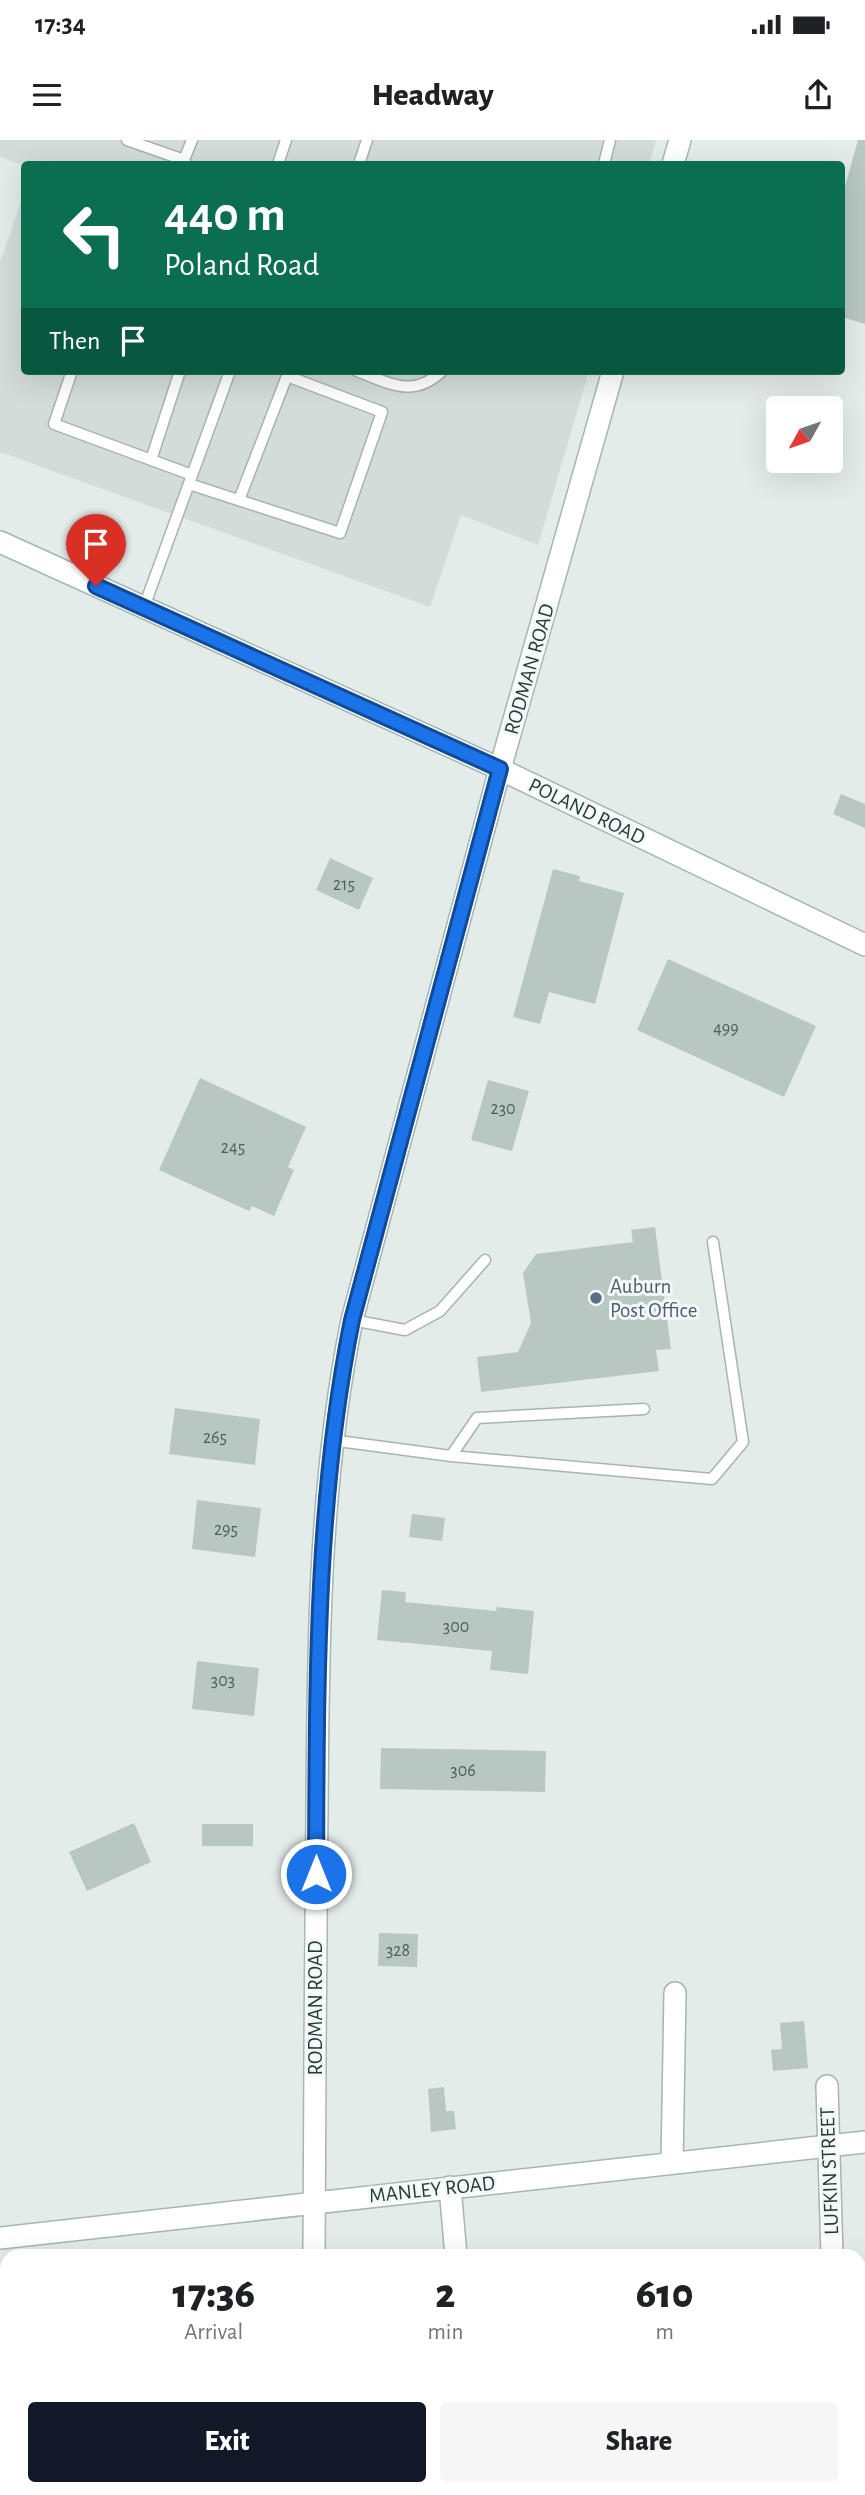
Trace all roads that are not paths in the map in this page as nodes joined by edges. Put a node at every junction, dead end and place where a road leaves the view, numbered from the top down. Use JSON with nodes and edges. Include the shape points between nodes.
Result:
{"nodes":[{"id":1,"x":127,"y":140,"type":"edge"},
{"id":2,"x":192,"y":140,"type":"edge"},
{"id":3,"x":286,"y":140,"type":"edge"},
{"id":4,"x":367,"y":140,"type":"edge"},
{"id":5,"x":610,"y":140,"type":"edge"},
{"id":6,"x":680,"y":140,"type":"edge"},
{"id":7,"x":182,"y":161,"type":"edge"},
{"id":8,"x":185,"y":161,"type":"edge"},
{"id":9,"x":279,"y":161,"type":"edge"},
{"id":10,"x":360,"y":161,"type":"edge"},
{"id":11,"x":605,"y":161,"type":"edge"},
{"id":12,"x":674,"y":161,"type":"edge"},
{"id":13,"x":71,"y":375,"type":"edge"},
{"id":14,"x":179,"y":375,"type":"edge"},
{"id":15,"x":229,"y":375,"type":"edge"},
{"id":16,"x":367,"y":375,"type":"edge"},
{"id":17,"x":438,"y":375,"type":"edge"},
{"id":18,"x":612,"y":375,"type":"edge"},
{"id":19,"x":150,"y":460,"type":"junction"},
{"id":20,"x":191,"y":480,"type":"junction"},
{"id":21,"x":239,"y":500,"type":"junction"},
{"id":22,"x":0,"y":542,"type":"edge"},
{"id":23,"x":144,"y":607,"type":"junction"},
{"id":24,"x":500,"y":769,"type":"junction"},
{"id":25,"x":865,"y":945,"type":"edge"},
{"id":26,"x":713,"y":1242,"type":"dead end"},
{"id":27,"x":485,"y":1260,"type":"dead end"},
{"id":28,"x":352,"y":1320,"type":"junction"},
{"id":29,"x":644,"y":1409,"type":"dead end"},
{"id":30,"x":331,"y":1440,"type":"junction"},
{"id":31,"x":451,"y":1456,"type":"junction"},
{"id":32,"x":675,"y":1993,"type":"dead end"},
{"id":33,"x":827,"y":2086,"type":"dead end"},
{"id":34,"x":865,"y":2142,"type":"edge"},
{"id":35,"x":826,"y":2147,"type":"junction"},
{"id":36,"x":672,"y":2163,"type":"junction"},
{"id":37,"x":450,"y":2187,"type":"junction"},
{"id":38,"x":314,"y":2203,"type":"junction"},
{"id":39,"x":0,"y":2238,"type":"edge"},
{"id":40,"x":314,"y":2249,"type":"edge"},
{"id":41,"x":455,"y":2249,"type":"edge"},
{"id":42,"x":832,"y":2249,"type":"edge"}],
"edges":[{"from":1,"to":7,"type":"lane"},
{"from":2,"to":8,"type":"lane"},
{"from":3,"to":9,"type":"lane"},
{"from":4,"to":10,"type":"lane"},
{"from":5,"to":11,"type":"lane"},
{"from":6,"to":12,"type":"street"},
{"from":13,"to":19,"type":"lane","via":[[54,425]]},
{"from":14,"to":19,"type":"lane"},
{"from":15,"to":20,"type":"lane"},
{"from":16,"to":17,"type":"lane","via":[[404,388],[429,383]]},
{"from":18,"to":24,"type":"street","name":"RODMAN ROAD"},
{"from":19,"to":20,"type":"lane"},
{"from":20,"to":21,"type":"lane"},
{"from":20,"to":23,"type":"lane"},
{"from":21,"to":21,"type":"lane","via":[[340,533],[382,412],[287,376]]},
{"from":22,"to":23,"type":"street","name":"POLAND ROAD"},
{"from":23,"to":24,"type":"street","name":"POLAND ROAD"},
{"from":24,"to":25,"type":"street","name":"POLAND ROAD"},
{"from":24,"to":28,"type":"street","name":"RODMAN ROAD"},
{"from":26,"to":31,"type":"lane","via":[[743,1443],[712,1479]]},
{"from":27,"to":28,"type":"lane","via":[[440,1311],[405,1330]]},
{"from":28,"to":30,"type":"street","name":"RODMAN ROAD"},
{"from":29,"to":31,"type":"lane","via":[[477,1418]]},
{"from":30,"to":31,"type":"lane"},
{"from":30,"to":38,"type":"street","name":"RODMAN ROAD","via":[[322,1531],[317,1709]]},
{"from":32,"to":36,"type":"street"},
{"from":33,"to":35,"type":"street","name":"LUFKIN STREET"},
{"from":34,"to":35,"type":"street","name":"MANLEY ROAD"},
{"from":35,"to":36,"type":"street","name":"MANLEY ROAD"},
{"from":35,"to":42,"type":"street","name":"LUFKIN STREET"},
{"from":36,"to":37,"type":"street","name":"MANLEY ROAD"},
{"from":37,"to":38,"type":"street","name":"MANLEY ROAD"},
{"from":37,"to":41,"type":"street"},
{"from":38,"to":39,"type":"street","name":"MANLEY ROAD"},
{"from":38,"to":40,"type":"street","name":"RODMAN ROAD"}]}
